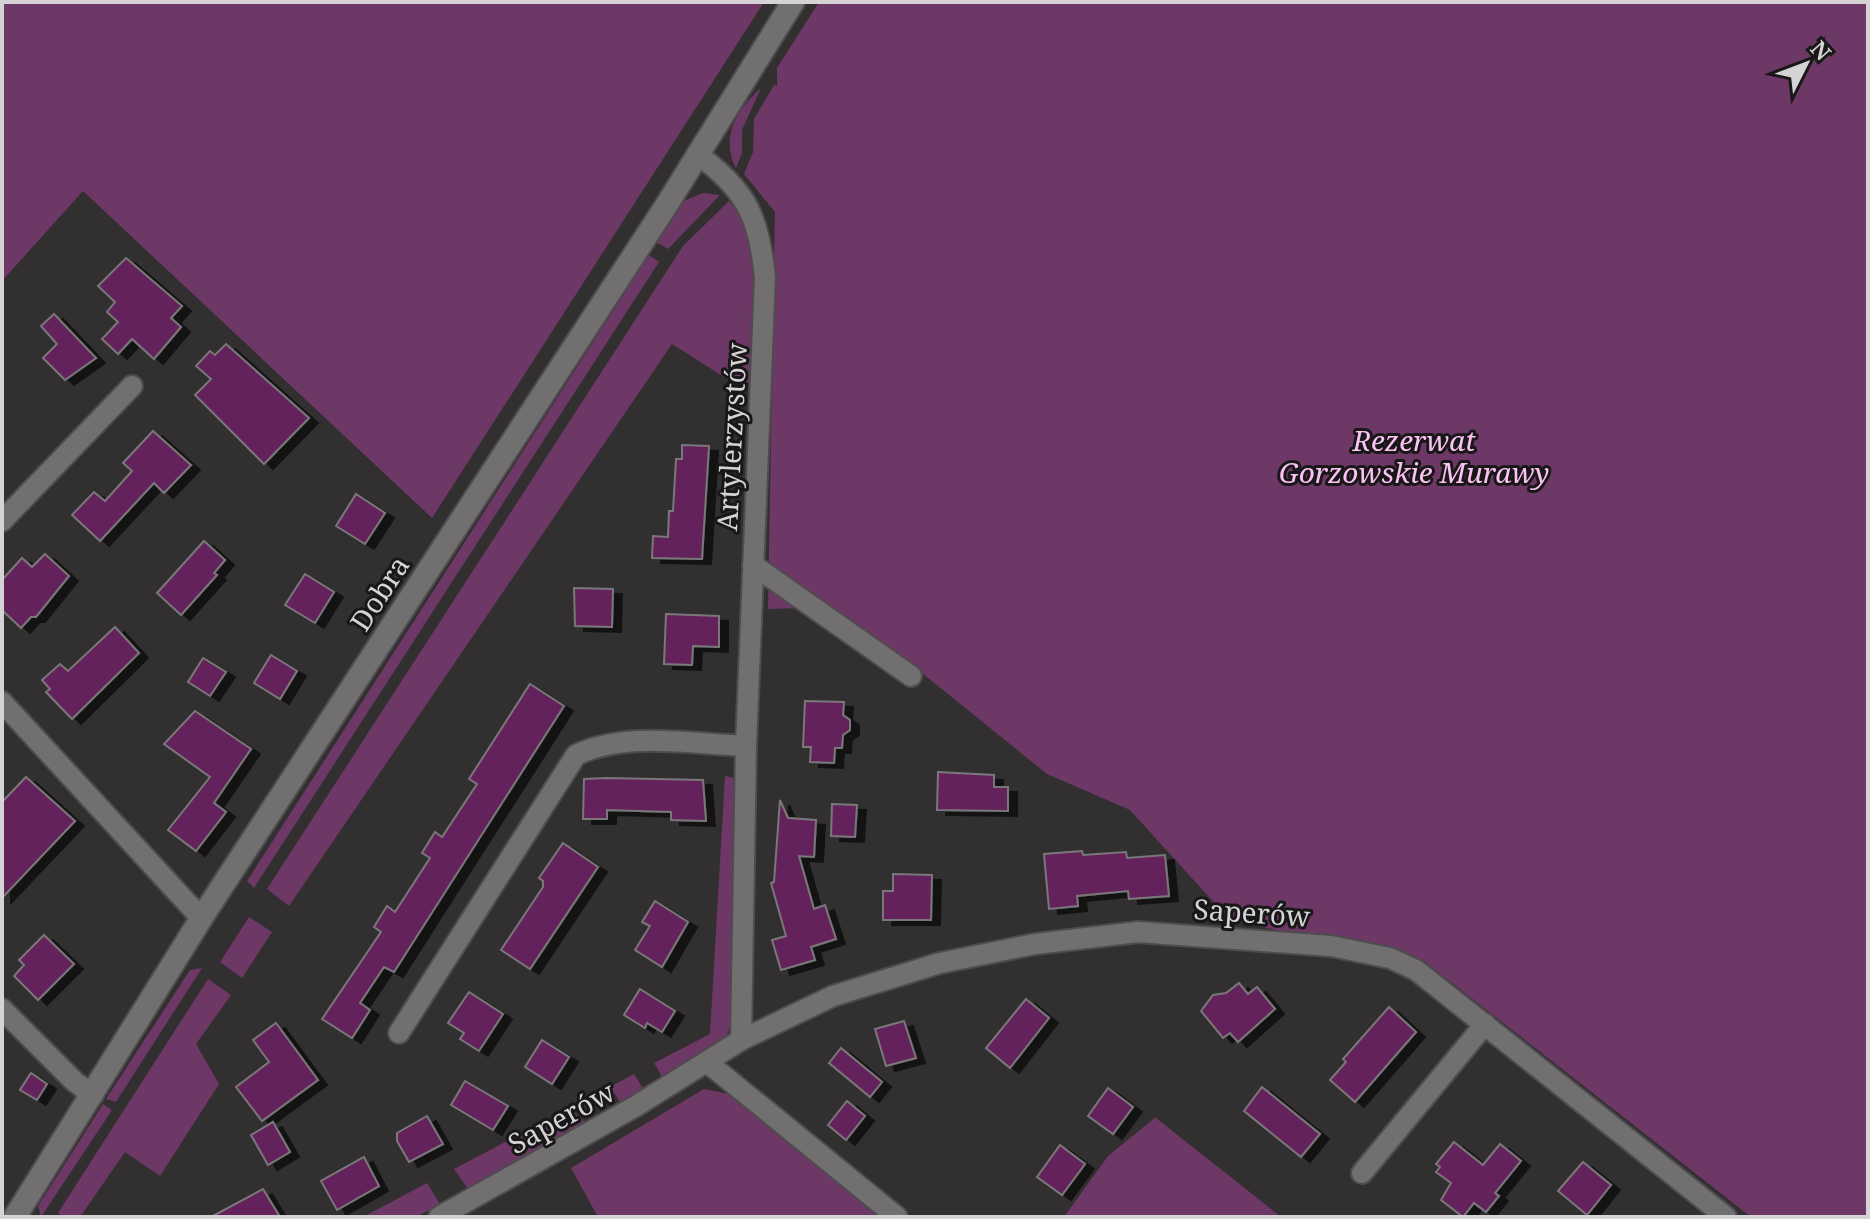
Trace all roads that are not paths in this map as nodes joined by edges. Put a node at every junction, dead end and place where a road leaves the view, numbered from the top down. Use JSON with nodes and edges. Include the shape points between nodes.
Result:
{"nodes":[{"id":1,"x":793,"y":2,"type":"edge"},
{"id":2,"x":697,"y":154,"type":"junction"},
{"id":3,"x":132,"y":386,"type":"dead end"},
{"id":4,"x":2,"y":521,"type":"edge"},
{"id":5,"x":753,"y":565,"type":"junction"},
{"id":6,"x":911,"y":676,"type":"dead end"},
{"id":7,"x":2,"y":702,"type":"edge"},
{"id":8,"x":746,"y":746,"type":"junction"},
{"id":9,"x":202,"y":919,"type":"junction"},
{"id":10,"x":2,"y":1009,"type":"edge"},
{"id":11,"x":1485,"y":1024,"type":"junction"},
{"id":12,"x":399,"y":1033,"type":"dead end"},
{"id":13,"x":741,"y":1040,"type":"junction"},
{"id":14,"x":708,"y":1063,"type":"junction"},
{"id":15,"x":93,"y":1095,"type":"junction"},
{"id":16,"x":1362,"y":1173,"type":"dead end"},
{"id":17,"x":15,"y":1217,"type":"edge"},
{"id":18,"x":439,"y":1217,"type":"edge"},
{"id":19,"x":897,"y":1217,"type":"edge"},
{"id":20,"x":1726,"y":1217,"type":"edge"}],
"edges":[{"from":1,"to":2,"type":"street","name":"Dobra"},
{"from":2,"to":5,"type":"street","name":"Artylerzystów","via":[[745,198],[761,239],[765,319]]},
{"from":2,"to":9,"type":"street","name":"Dobra"},
{"from":3,"to":4,"type":"street"},
{"from":5,"to":6,"type":"street"},
{"from":5,"to":8,"type":"street","name":"Artylerzystów"},
{"from":7,"to":9,"type":"street"},
{"from":8,"to":12,"type":"street","via":[[621,742],[599,744],[576,755]]},
{"from":8,"to":13,"type":"street","name":"Artylerzystów"},
{"from":9,"to":15,"type":"street","name":"Dobra"},
{"from":10,"to":15,"type":"street"},
{"from":11,"to":13,"type":"street","name":"Saperów","via":[[1438,986],[1390,958],[1293,941],[1138,932],[1035,944],[915,969],[833,996]]},
{"from":11,"to":16,"type":"street"},
{"from":11,"to":20,"type":"street","name":"Saperów"},
{"from":13,"to":14,"type":"street","name":"Saperów"},
{"from":14,"to":18,"type":"street","name":"Saperów"},
{"from":14,"to":19,"type":"street"},
{"from":15,"to":17,"type":"street","name":"Dobra"}]}
